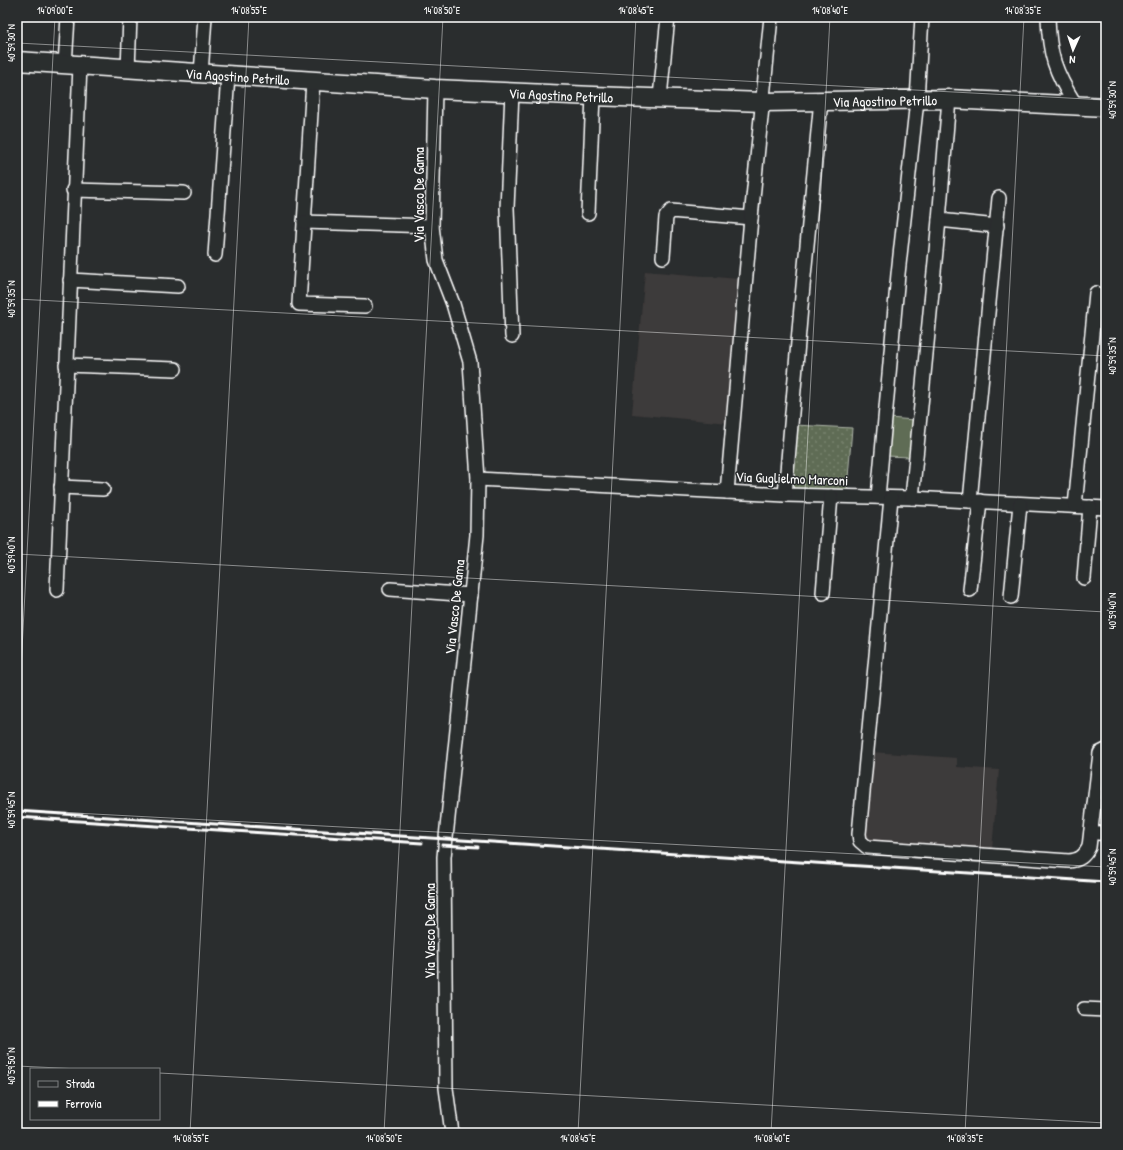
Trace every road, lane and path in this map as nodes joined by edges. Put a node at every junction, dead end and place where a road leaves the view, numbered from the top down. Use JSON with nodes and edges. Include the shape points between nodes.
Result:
{"nodes":[{"id":1,"x":68,"y":17,"type":"edge"},
{"id":2,"x":130,"y":17,"type":"edge"},
{"id":3,"x":205,"y":17,"type":"edge"},
{"id":4,"x":668,"y":17,"type":"edge"},
{"id":5,"x":771,"y":17,"type":"edge"},
{"id":6,"x":922,"y":17,"type":"edge"},
{"id":7,"x":1048,"y":17,"type":"edge"},
{"id":8,"x":17,"y":61,"type":"edge"},
{"id":9,"x":72,"y":65,"type":"junction"},
{"id":10,"x":128,"y":69,"type":"junction"},
{"id":11,"x":201,"y":74,"type":"junction"},
{"id":12,"x":228,"y":76,"type":"junction"},
{"id":13,"x":312,"y":81,"type":"junction"},
{"id":14,"x":435,"y":89,"type":"junction"},
{"id":15,"x":512,"y":92,"type":"junction"},
{"id":16,"x":593,"y":96,"type":"junction"},
{"id":17,"x":660,"y":97,"type":"junction"},
{"id":18,"x":949,"y":99,"type":"junction"},
{"id":19,"x":821,"y":100,"type":"junction"},
{"id":20,"x":917,"y":100,"type":"junction"},
{"id":21,"x":763,"y":102,"type":"junction"},
{"id":22,"x":1075,"y":104,"type":"junction"},
{"id":23,"x":1106,"y":107,"type":"edge"},
{"id":24,"x":73,"y":190,"type":"junction"},
{"id":25,"x":184,"y":193,"type":"dead end"},
{"id":26,"x":999,"y":198,"type":"dead end"},
{"id":27,"x":588,"y":213,"type":"dead end"},
{"id":28,"x":751,"y":218,"type":"junction"},
{"id":29,"x":939,"y":220,"type":"junction"},
{"id":30,"x":304,"y":222,"type":"junction"},
{"id":31,"x":432,"y":226,"type":"junction"},
{"id":32,"x":996,"y":226,"type":"junction"},
{"id":33,"x":215,"y":255,"type":"dead end"},
{"id":34,"x":663,"y":257,"type":"dead end"},
{"id":35,"x":70,"y":280,"type":"junction"},
{"id":36,"x":178,"y":286,"type":"dead end"},
{"id":37,"x":1096,"y":293,"type":"dead end"},
{"id":38,"x":365,"y":306,"type":"dead end"},
{"id":39,"x":512,"y":336,"type":"dead end"},
{"id":40,"x":66,"y":365,"type":"junction"},
{"id":41,"x":175,"y":369,"type":"dead end"},
{"id":42,"x":478,"y":479,"type":"junction"},
{"id":43,"x":61,"y":487,"type":"junction"},
{"id":44,"x":103,"y":489,"type":"dead end"},
{"id":45,"x":727,"y":492,"type":"junction"},
{"id":46,"x":785,"y":495,"type":"junction"},
{"id":47,"x":832,"y":496,"type":"junction"},
{"id":48,"x":878,"y":497,"type":"junction"},
{"id":49,"x":891,"y":498,"type":"junction"},
{"id":50,"x":912,"y":498,"type":"junction"},
{"id":51,"x":975,"y":501,"type":"junction"},
{"id":52,"x":1020,"y":504,"type":"junction"},
{"id":53,"x":1075,"y":506,"type":"junction"},
{"id":54,"x":1090,"y":507,"type":"junction"},
{"id":55,"x":1106,"y":508,"type":"edge"},
{"id":56,"x":1084,"y":578,"type":"dead end"},
{"id":57,"x":390,"y":589,"type":"dead end"},
{"id":58,"x":57,"y":590,"type":"dead end"},
{"id":59,"x":970,"y":590,"type":"dead end"},
{"id":60,"x":823,"y":593,"type":"dead end"},
{"id":61,"x":471,"y":595,"type":"junction"},
{"id":62,"x":1011,"y":597,"type":"dead end"},
{"id":63,"x":1106,"y":750,"type":"edge"},
{"id":64,"x":1092,"y":832,"type":"junction"},
{"id":65,"x":1106,"y":834,"type":"edge"},
{"id":66,"x":1084,"y":1009,"type":"dead end"},
{"id":67,"x":1106,"y":1010,"type":"edge"},
{"id":68,"x":452,"y":1133,"type":"edge"}],
"edges":[{"from":1,"to":9,"type":"street"},
{"from":2,"to":10,"type":"street"},
{"from":3,"to":11,"type":"street"},
{"from":4,"to":17,"type":"street"},
{"from":5,"to":21,"type":"street"},
{"from":6,"to":20,"type":"street"},
{"from":7,"to":22,"type":"street","via":[[1054,65]]},
{"from":8,"to":9,"type":"street","name":"Via Agostino Petrillo"},
{"from":9,"to":10,"type":"street","name":"Via Agostino Petrillo"},
{"from":9,"to":24,"type":"street"},
{"from":10,"to":11,"type":"street","name":"Via Agostino Petrillo"},
{"from":11,"to":12,"type":"street","name":"Via Agostino Petrillo"},
{"from":12,"to":13,"type":"street","name":"Via Agostino Petrillo"},
{"from":12,"to":33,"type":"street"},
{"from":13,"to":14,"type":"street","name":"Via Agostino Petrillo"},
{"from":13,"to":30,"type":"street"},
{"from":14,"to":15,"type":"street","name":"Via Agostino Petrillo"},
{"from":14,"to":31,"type":"street","name":"Via Vasco De Gama"},
{"from":15,"to":16,"type":"street","name":"Via Agostino Petrillo"},
{"from":15,"to":39,"type":"street","via":[[507,208]]},
{"from":16,"to":17,"type":"street","name":"Via Agostino Petrillo"},
{"from":16,"to":27,"type":"street"},
{"from":17,"to":21,"type":"street","name":"Via Agostino Petrillo"},
{"from":18,"to":20,"type":"street","name":"Via Agostino Petrillo"},
{"from":18,"to":22,"type":"street","name":"Via Agostino Petrillo"},
{"from":18,"to":29,"type":"street"},
{"from":19,"to":20,"type":"street","name":"Via Agostino Petrillo"},
{"from":19,"to":21,"type":"street","name":"Via Agostino Petrillo"},
{"from":19,"to":46,"type":"street"},
{"from":20,"to":48,"type":"street"},
{"from":21,"to":28,"type":"street"},
{"from":22,"to":23,"type":"street","name":"Via Agostino Petrillo"},
{"from":24,"to":25,"type":"street"},
{"from":24,"to":35,"type":"street"},
{"from":26,"to":32,"type":"street"},
{"from":28,"to":34,"type":"street","via":[[671,211],[666,217]]},
{"from":28,"to":45,"type":"street"},
{"from":29,"to":32,"type":"street"},
{"from":29,"to":50,"type":"street"},
{"from":30,"to":31,"type":"street"},
{"from":30,"to":38,"type":"street","via":[[299,304]]},
{"from":31,"to":42,"type":"street","name":"Via Vasco De Gama","via":[[436,260],[453,304],[470,362]]},
{"from":32,"to":51,"type":"street"},
{"from":35,"to":36,"type":"street"},
{"from":35,"to":40,"type":"street"},
{"from":37,"to":53,"type":"street"},
{"from":40,"to":41,"type":"street"},
{"from":40,"to":43,"type":"street"},
{"from":42,"to":45,"type":"street","name":"Via Guglielmo Marconi"},
{"from":42,"to":61,"type":"street","name":"Via Vasco De Gama","via":[[477,535]]},
{"from":43,"to":44,"type":"street"},
{"from":43,"to":58,"type":"street"},
{"from":45,"to":46,"type":"street","name":"Via Guglielmo Marconi"},
{"from":46,"to":47,"type":"street","name":"Via Guglielmo Marconi"},
{"from":47,"to":48,"type":"street","name":"Via Guglielmo Marconi"},
{"from":47,"to":60,"type":"street"},
{"from":48,"to":49,"type":"street","name":"Via Guglielmo Marconi"},
{"from":49,"to":50,"type":"street","name":"Via Guglielmo Marconi"},
{"from":49,"to":64,"type":"street","via":[[860,841],[867,847],[1069,861],[1078,860],[1085,855]]},
{"from":50,"to":51,"type":"street","name":"Via Guglielmo Marconi"},
{"from":51,"to":52,"type":"street","name":"Via Guglielmo Marconi"},
{"from":51,"to":59,"type":"street"},
{"from":52,"to":53,"type":"street","name":"Via Guglielmo Marconi"},
{"from":52,"to":62,"type":"street"},
{"from":53,"to":54,"type":"street","name":"Via Guglielmo Marconi"},
{"from":54,"to":55,"type":"street","name":"Via Guglielmo Marconi"},
{"from":54,"to":56,"type":"street"},
{"from":57,"to":61,"type":"street"},
{"from":61,"to":68,"type":"street","name":"Via Vasco De Gama","via":[[444,857],[446,1088]]},
{"from":63,"to":64,"type":"street","via":[[1100,753]]},
{"from":64,"to":65,"type":"street"},
{"from":66,"to":67,"type":"street"}]}
